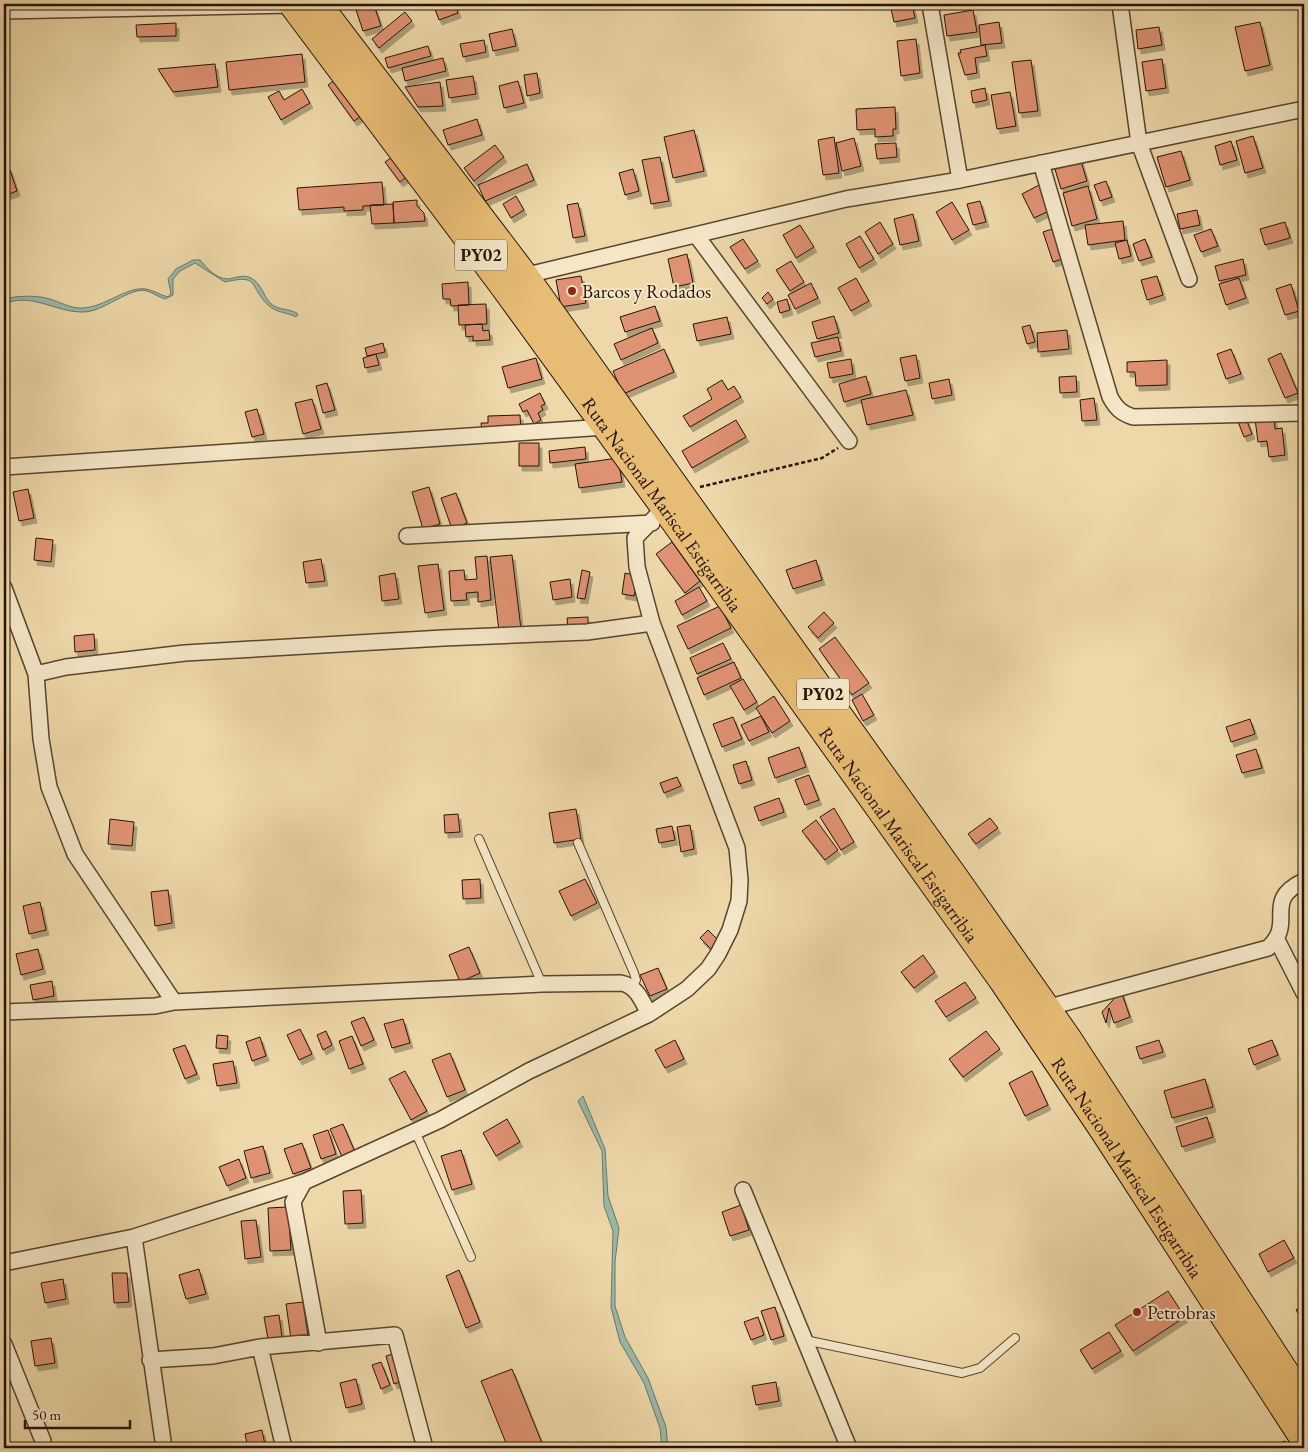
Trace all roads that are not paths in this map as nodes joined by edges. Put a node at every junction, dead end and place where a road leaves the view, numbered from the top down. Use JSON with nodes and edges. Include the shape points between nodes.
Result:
{"nodes":[{"id":1,"x":301,"y":4,"type":"edge"},
{"id":2,"x":930,"y":4,"type":"edge"},
{"id":3,"x":1120,"y":4,"type":"edge"},
{"id":4,"x":4,"y":11,"type":"edge"},
{"id":5,"x":1304,"y":109,"type":"edge"},
{"id":6,"x":1139,"y":143,"type":"junction"},
{"id":7,"x":1041,"y":163,"type":"junction"},
{"id":8,"x":960,"y":180,"type":"junction"},
{"id":9,"x":696,"y":235,"type":"junction"},
{"id":10,"x":513,"y":279,"type":"junction"},
{"id":11,"x":1189,"y":279,"type":"dead end"},
{"id":12,"x":1304,"y":412,"type":"edge"},
{"id":13,"x":606,"y":427,"type":"junction"},
{"id":14,"x":849,"y":441,"type":"road end"},
{"id":15,"x":4,"y":467,"type":"edge"},
{"id":16,"x":665,"y":507,"type":"junction"},
{"id":17,"x":407,"y":536,"type":"dead end"},
{"id":18,"x":4,"y":588,"type":"edge"},
{"id":19,"x":652,"y":623,"type":"junction"},
{"id":20,"x":36,"y":674,"type":"junction"},
{"id":21,"x":478,"y":839,"type":"dead end"},
{"id":22,"x":578,"y":843,"type":"dead end"},
{"id":23,"x":1304,"y":881,"type":"edge"},
{"id":24,"x":1278,"y":940,"type":"junction"},
{"id":25,"x":542,"y":984,"type":"junction"},
{"id":26,"x":632,"y":987,"type":"junction"},
{"id":27,"x":1304,"y":993,"type":"edge"},
{"id":28,"x":174,"y":1002,"type":"junction"},
{"id":29,"x":1046,"y":1008,"type":"junction"},
{"id":30,"x":4,"y":1012,"type":"edge"},
{"id":31,"x":649,"y":1014,"type":"junction"},
{"id":32,"x":415,"y":1131,"type":"junction"},
{"id":33,"x":304,"y":1182,"type":"junction"},
{"id":34,"x":743,"y":1190,"type":"dead end"},
{"id":35,"x":134,"y":1237,"type":"junction"},
{"id":36,"x":471,"y":1257,"type":"dead end"},
{"id":37,"x":4,"y":1263,"type":"edge"},
{"id":38,"x":1015,"y":1338,"type":"dead end"},
{"id":39,"x":805,"y":1340,"type":"junction"},
{"id":40,"x":319,"y":1343,"type":"junction"},
{"id":41,"x":4,"y":1344,"type":"edge"},
{"id":42,"x":260,"y":1347,"type":"junction"},
{"id":43,"x":150,"y":1360,"type":"junction"},
{"id":44,"x":1304,"y":1402,"type":"edge"},
{"id":45,"x":1304,"y":1438,"type":"edge"},
{"id":46,"x":43,"y":1441,"type":"dead end"},
{"id":47,"x":164,"y":1448,"type":"edge"},
{"id":48,"x":284,"y":1448,"type":"edge"},
{"id":49,"x":425,"y":1448,"type":"edge"},
{"id":50,"x":849,"y":1448,"type":"edge"}],
"edges":[{"from":1,"to":4,"type":"street"},
{"from":1,"to":10,"type":"highway","name":"Ruta Nacional Mariscal Estigarribia","number":"PY02"},
{"from":2,"to":8,"type":"street"},
{"from":3,"to":6,"type":"street"},
{"from":5,"to":6,"type":"street"},
{"from":6,"to":7,"type":"street"},
{"from":6,"to":11,"type":"street"},
{"from":7,"to":8,"type":"street"},
{"from":7,"to":12,"type":"street","via":[[1110,397],[1119,410],[1133,417]]},
{"from":8,"to":9,"type":"street","via":[[846,199]]},
{"from":9,"to":10,"type":"street"},
{"from":9,"to":14,"type":"street"},
{"from":10,"to":13,"type":"highway","name":"Ruta Nacional Mariscal Estigarribia","number":"PY02"},
{"from":10,"to":16,"type":"highway","name":"Ruta Nacional Mariscal Estigarribia","number":"PY02"},
{"from":13,"to":15,"type":"street"},
{"from":13,"to":16,"type":"highway","name":"Ruta Nacional Mariscal Estigarribia","number":"PY02"},
{"from":16,"to":17,"type":"street"},
{"from":16,"to":19,"type":"street","via":[[635,538],[637,567]]},
{"from":16,"to":29,"type":"highway","name":"Ruta Nacional Mariscal Estigarribia","number":"PY02"},
{"from":16,"to":45,"type":"highway","name":"Ruta Nacional Mariscal Estigarribia","number":"PY02","via":[[1040,1033]]},
{"from":18,"to":20,"type":"street"},
{"from":19,"to":20,"type":"street","via":[[587,632],[185,653],[66,667]]},
{"from":19,"to":31,"type":"street","via":[[737,848],[740,880],[739,901],[730,930],[708,969],[687,989]]},
{"from":20,"to":28,"type":"street","via":[[49,787],[75,854]]},
{"from":21,"to":25,"type":"lane"},
{"from":22,"to":26,"type":"lane","via":[[634,973],[636,980]]},
{"from":23,"to":24,"type":"street","via":[[1285,892],[1280,904],[1282,928]]},
{"from":24,"to":27,"type":"street"},
{"from":24,"to":29,"type":"street","via":[[1268,948]]},
{"from":25,"to":26,"type":"street","via":[[621,983]]},
{"from":25,"to":28,"type":"street"},
{"from":26,"to":31,"type":"street"},
{"from":28,"to":30,"type":"street","via":[[155,1006]]},
{"from":29,"to":44,"type":"highway","name":"Ruta Nacional Mariscal Estigarribia","number":"PY02"},
{"from":31,"to":32,"type":"street","via":[[529,1071]]},
{"from":32,"to":33,"type":"street"},
{"from":32,"to":36,"type":"lane"},
{"from":33,"to":35,"type":"street"},
{"from":33,"to":40,"type":"street","via":[[293,1202]]},
{"from":34,"to":39,"type":"street"},
{"from":35,"to":37,"type":"street"},
{"from":35,"to":43,"type":"street"},
{"from":38,"to":39,"type":"lane","via":[[980,1368],[962,1373]]},
{"from":39,"to":50,"type":"street"},
{"from":40,"to":42,"type":"street"},
{"from":40,"to":49,"type":"street","via":[[395,1336]]},
{"from":41,"to":46,"type":"street"},
{"from":42,"to":43,"type":"street","via":[[213,1356]]},
{"from":42,"to":48,"type":"street"},
{"from":43,"to":47,"type":"street"}]}
